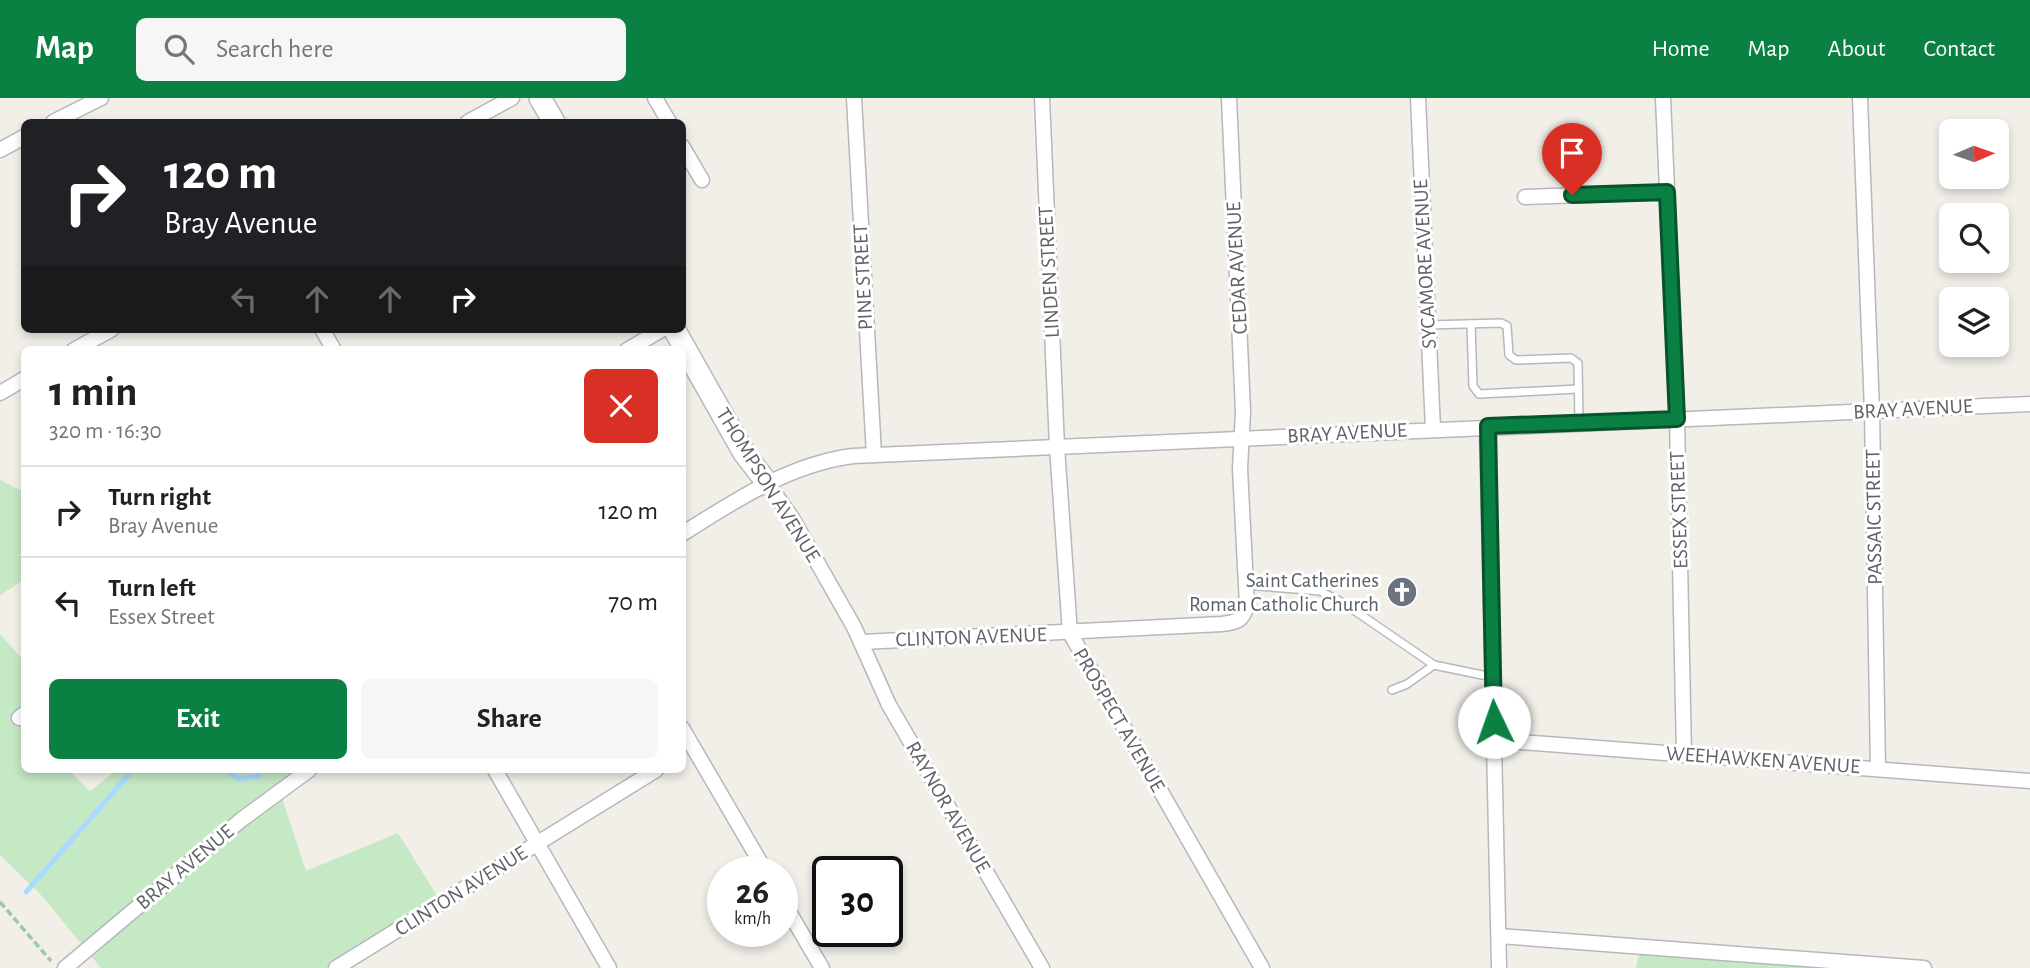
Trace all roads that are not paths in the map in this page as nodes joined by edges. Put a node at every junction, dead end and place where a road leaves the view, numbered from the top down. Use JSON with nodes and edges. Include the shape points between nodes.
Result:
{"nodes":[{"id":1,"x":101,"y":98,"type":"edge"},
{"id":2,"x":512,"y":98,"type":"edge"},
{"id":3,"x":540,"y":98,"type":"edge"},
{"id":4,"x":655,"y":98,"type":"edge"},
{"id":5,"x":854,"y":98,"type":"edge"},
{"id":6,"x":1042,"y":98,"type":"edge"},
{"id":7,"x":1229,"y":98,"type":"edge"},
{"id":8,"x":1418,"y":98,"type":"edge"},
{"id":9,"x":1663,"y":98,"type":"edge"},
{"id":10,"x":1860,"y":98,"type":"edge"},
{"id":11,"x":59,"y":119,"type":"edge"},
{"id":12,"x":474,"y":119,"type":"edge"},
{"id":13,"x":552,"y":119,"type":"edge"},
{"id":14,"x":667,"y":119,"type":"edge"},
{"id":15,"x":21,"y":138,"type":"edge"},
{"id":16,"x":0,"y":149,"type":"edge"},
{"id":17,"x":686,"y":153,"type":"edge"},
{"id":18,"x":702,"y":180,"type":"dead end"},
{"id":19,"x":1667,"y":192,"type":"junction"},
{"id":20,"x":1525,"y":197,"type":"dead end"},
{"id":21,"x":1471,"y":324,"type":"junction"},
{"id":22,"x":1428,"y":325,"type":"junction"},
{"id":23,"x":105,"y":333,"type":"edge"},
{"id":24,"x":656,"y":333,"type":"edge"},
{"id":25,"x":81,"y":346,"type":"edge"},
{"id":26,"x":634,"y":346,"type":"edge"},
{"id":27,"x":686,"y":350,"type":"edge"},
{"id":28,"x":21,"y":381,"type":"edge"},
{"id":29,"x":1578,"y":389,"type":"junction"},
{"id":30,"x":0,"y":393,"type":"edge"},
{"id":31,"x":2030,"y":404,"type":"edge"},
{"id":32,"x":1872,"y":411,"type":"junction"},
{"id":33,"x":1677,"y":419,"type":"junction"},
{"id":34,"x":1579,"y":421,"type":"junction"},
{"id":35,"x":1488,"y":426,"type":"junction"},
{"id":36,"x":1433,"y":429,"type":"junction"},
{"id":37,"x":1242,"y":439,"type":"junction"},
{"id":38,"x":1057,"y":447,"type":"junction"},
{"id":39,"x":874,"y":455,"type":"junction"},
{"id":40,"x":768,"y":484,"type":"junction"},
{"id":41,"x":686,"y":532,"type":"edge"},
{"id":42,"x":1246,"y":584,"type":"junction"},
{"id":43,"x":1245,"y":615,"type":"joint"},
{"id":44,"x":1070,"y":634,"type":"junction"},
{"id":45,"x":862,"y":642,"type":"junction"},
{"id":46,"x":1434,"y":665,"type":"junction"},
{"id":47,"x":1492,"y":677,"type":"junction"},
{"id":48,"x":1392,"y":690,"type":"dead end"},
{"id":49,"x":1495,"y":740,"type":"junction"},
{"id":50,"x":688,"y":750,"type":"edge"},
{"id":51,"x":1684,"y":755,"type":"junction"},
{"id":52,"x":1878,"y":769,"type":"junction"},
{"id":53,"x":305,"y":773,"type":"edge"},
{"id":54,"x":497,"y":773,"type":"edge"},
{"id":55,"x":651,"y":773,"type":"edge"},
{"id":56,"x":2030,"y":781,"type":"edge"},
{"id":57,"x":538,"y":844,"type":"junction"},
{"id":58,"x":756,"y":856,"type":"edge"},
{"id":59,"x":798,"y":928,"type":"edge"},
{"id":60,"x":1499,"y":936,"type":"junction"},
{"id":61,"x":59,"y":966,"type":"edge"},
{"id":62,"x":337,"y":968,"type":"edge"},
{"id":63,"x":609,"y":968,"type":"edge"},
{"id":64,"x":821,"y":968,"type":"edge"},
{"id":65,"x":1042,"y":968,"type":"edge"},
{"id":66,"x":1262,"y":968,"type":"edge"},
{"id":67,"x":1499,"y":968,"type":"edge"},
{"id":68,"x":1924,"y":968,"type":"edge"}],
"edges":[{"from":1,"to":11,"type":"street"},
{"from":2,"to":12,"type":"street"},
{"from":3,"to":13,"type":"street"},
{"from":4,"to":14,"type":"street"},
{"from":5,"to":39,"type":"street","name":"PINE STREET"},
{"from":6,"to":38,"type":"street","name":"LINDEN STREET"},
{"from":7,"to":37,"type":"street","name":"CEDAR AVENUE"},
{"from":8,"to":22,"type":"street","name":"SYCAMORE AVENUE"},
{"from":9,"to":19,"type":"street","name":"ESSEX STREET"},
{"from":10,"to":32,"type":"street","name":"PASSAIC STREET"},
{"from":15,"to":16,"type":"street"},
{"from":17,"to":18,"type":"street"},
{"from":19,"to":20,"type":"street"},
{"from":19,"to":33,"type":"street","name":"ESSEX STREET"},
{"from":21,"to":22,"type":"lane"},
{"from":21,"to":29,"type":"lane","via":[[1507,326],[1509,355],[1516,360],[1571,358],[1578,363]]},
{"from":21,"to":29,"type":"lane","via":[[1473,386],[1479,394]]},
{"from":22,"to":36,"type":"street","name":"SYCAMORE AVENUE"},
{"from":23,"to":25,"type":"street"},
{"from":24,"to":26,"type":"street"},
{"from":27,"to":40,"type":"street","name":"THOMPSON AVENUE","via":[[744,453]]},
{"from":28,"to":30,"type":"street"},
{"from":29,"to":34,"type":"lane"},
{"from":31,"to":32,"type":"street","name":"BRAY AVENUE"},
{"from":32,"to":33,"type":"street","name":"BRAY AVENUE"},
{"from":32,"to":52,"type":"street","name":"PASSAIC STREET"},
{"from":33,"to":34,"type":"street","name":"BRAY AVENUE"},
{"from":33,"to":51,"type":"street","name":"ESSEX STREET"},
{"from":34,"to":35,"type":"street","name":"BRAY AVENUE"},
{"from":35,"to":36,"type":"street","name":"BRAY AVENUE"},
{"from":35,"to":47,"type":"street"},
{"from":36,"to":37,"type":"street","name":"BRAY AVENUE"},
{"from":37,"to":38,"type":"street","name":"BRAY AVENUE"},
{"from":37,"to":42,"type":"street","name":"CEDAR AVENUE"},
{"from":38,"to":39,"type":"street","name":"BRAY AVENUE"},
{"from":38,"to":44,"type":"street","name":"PROSPECT AVENUE"},
{"from":39,"to":40,"type":"street","name":"BRAY AVENUE","via":[[812,464]]},
{"from":40,"to":41,"type":"street","name":"BRAY AVENUE"},
{"from":40,"to":45,"type":"street","name":"THOMPSON AVENUE"},
{"from":42,"to":43,"type":"street","name":"CEDAR AVENUE"},
{"from":42,"to":46,"type":"lane","via":[[1320,591]]},
{"from":43,"to":44,"type":"street","name":"CLINTON AVENUE","via":[[1238,622],[1222,624]]},
{"from":44,"to":45,"type":"street","name":"CLINTON AVENUE"},
{"from":44,"to":66,"type":"street","name":"PROSPECT AVENUE"},
{"from":45,"to":65,"type":"street","name":"RAYNOR AVENUE","via":[[889,705]]},
{"from":46,"to":47,"type":"lane"},
{"from":46,"to":48,"type":"lane"},
{"from":47,"to":49,"type":"street"},
{"from":49,"to":51,"type":"street","name":"WEEHAWKEN AVENUE"},
{"from":49,"to":60,"type":"street"},
{"from":50,"to":58,"type":"street"},
{"from":51,"to":52,"type":"street","name":"WEEHAWKEN AVENUE"},
{"from":52,"to":56,"type":"street","name":"WEEHAWKEN AVENUE"},
{"from":53,"to":61,"type":"street","name":"BRAY AVENUE"},
{"from":54,"to":57,"type":"street"},
{"from":55,"to":57,"type":"street","name":"CLINTON AVENUE"},
{"from":57,"to":62,"type":"street","name":"CLINTON AVENUE"},
{"from":57,"to":63,"type":"street"},
{"from":59,"to":64,"type":"street"},
{"from":60,"to":67,"type":"street"},
{"from":60,"to":68,"type":"street"}]}
